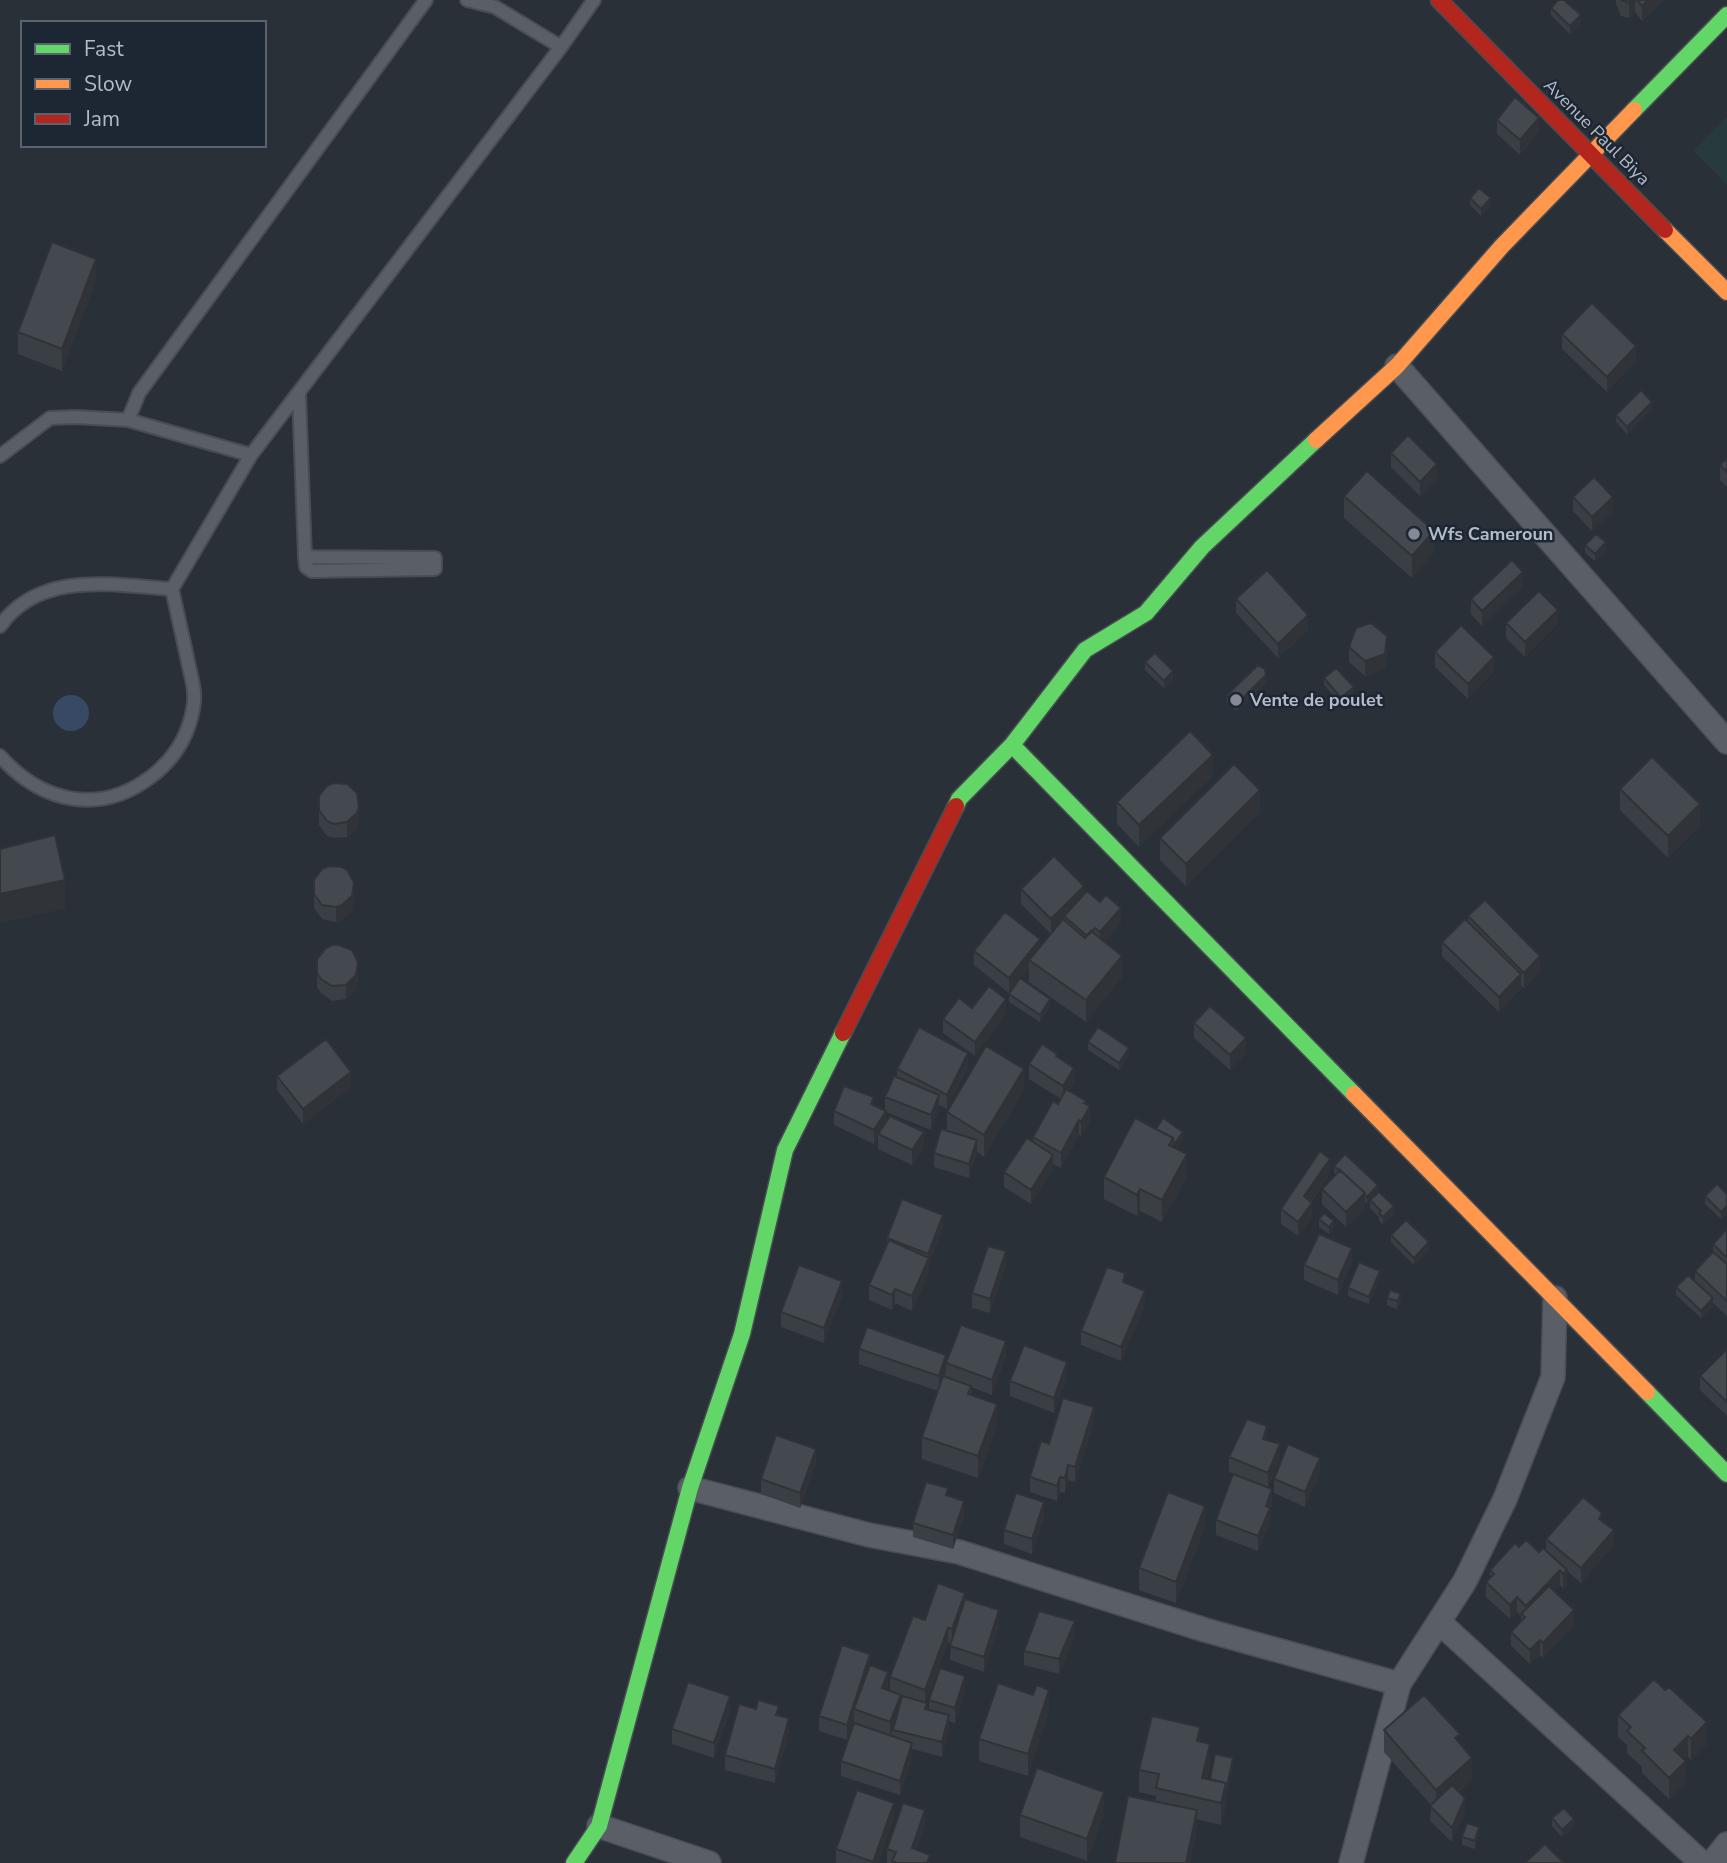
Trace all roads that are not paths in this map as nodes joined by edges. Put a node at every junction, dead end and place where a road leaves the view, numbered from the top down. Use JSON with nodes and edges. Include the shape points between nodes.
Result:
{"nodes":[{"id":1,"x":426,"y":0,"type":"edge"},
{"id":2,"x":467,"y":0,"type":"edge"},
{"id":3,"x":594,"y":0,"type":"edge"},
{"id":4,"x":1424,"y":0,"type":"edge"},
{"id":5,"x":1439,"y":0,"type":"edge"},
{"id":6,"x":1727,"y":15,"type":"edge"},
{"id":7,"x":561,"y":47,"type":"junction"},
{"id":8,"x":1592,"y":154,"type":"junction"},
{"id":9,"x":1727,"y":292,"type":"edge"},
{"id":10,"x":1397,"y":366,"type":"junction"},
{"id":11,"x":299,"y":394,"type":"junction"},
{"id":12,"x":128,"y":420,"type":"junction"},
{"id":13,"x":251,"y":455,"type":"junction"},
{"id":14,"x":0,"y":456,"type":"edge"},
{"id":15,"x":305,"y":557,"type":"junction"},
{"id":16,"x":172,"y":589,"type":"junction"},
{"id":17,"x":0,"y":626,"type":"edge"},
{"id":18,"x":1727,"y":742,"type":"edge"},
{"id":19,"x":1012,"y":745,"type":"junction"},
{"id":20,"x":0,"y":756,"type":"edge"},
{"id":21,"x":1555,"y":1298,"type":"junction"},
{"id":22,"x":1727,"y":1474,"type":"edge"},
{"id":23,"x":690,"y":1488,"type":"junction"},
{"id":24,"x":1439,"y":1622,"type":"junction"},
{"id":25,"x":1399,"y":1684,"type":"junction"},
{"id":26,"x":599,"y":1826,"type":"junction"},
{"id":27,"x":1727,"y":1844,"type":"edge"},
{"id":28,"x":574,"y":1863,"type":"edge"},
{"id":29,"x":709,"y":1863,"type":"edge"},
{"id":30,"x":1351,"y":1863,"type":"edge"},
{"id":31,"x":1702,"y":1863,"type":"edge"},
{"id":32,"x":1712,"y":1863,"type":"edge"}],
"edges":[{"from":1,"to":12,"type":"lane","via":[[139,393]]},
{"from":2,"to":7,"type":"lane","via":[[495,7]]},
{"from":3,"to":7,"type":"lane"},
{"from":4,"to":8,"type":"street"},
{"from":5,"to":8,"type":"street","name":"Avenue Paul Biya"},
{"from":6,"to":8,"type":"street"},
{"from":7,"to":11,"type":"lane"},
{"from":8,"to":9,"type":"street","name":"Avenue Paul Biya"},
{"from":8,"to":10,"type":"street","via":[[1502,246]]},
{"from":10,"to":18,"type":"street"},
{"from":10,"to":19,"type":"street","via":[[1202,547],[1146,613],[1085,650]]},
{"from":11,"to":13,"type":"lane"},
{"from":11,"to":15,"type":"lane"},
{"from":12,"to":13,"type":"lane"},
{"from":12,"to":14,"type":"lane","via":[[50,418]]},
{"from":13,"to":16,"type":"lane"},
{"from":15,"to":15,"type":"lane","via":[[435,558],[435,569],[312,571],[306,567]]},
{"from":16,"to":17,"type":"lane","via":[[67,585],[36,595]]},
{"from":16,"to":20,"type":"lane","via":[[195,688],[190,725],[167,765],[136,789],[95,800],[72,799],[33,786]]},
{"from":19,"to":21,"type":"street"},
{"from":19,"to":23,"type":"street","via":[[959,799],[785,1150],[742,1334]]},
{"from":21,"to":22,"type":"street"},
{"from":21,"to":24,"type":"street","via":[[1553,1377],[1505,1499],[1465,1581]]},
{"from":23,"to":25,"type":"street","via":[[869,1535],[959,1552],[1205,1630]]},
{"from":23,"to":26,"type":"street"},
{"from":24,"to":25,"type":"street"},
{"from":24,"to":31,"type":"street"},
{"from":25,"to":30,"type":"street"},
{"from":26,"to":28,"type":"street"},
{"from":26,"to":29,"type":"street"},
{"from":27,"to":32,"type":"street"}]}
